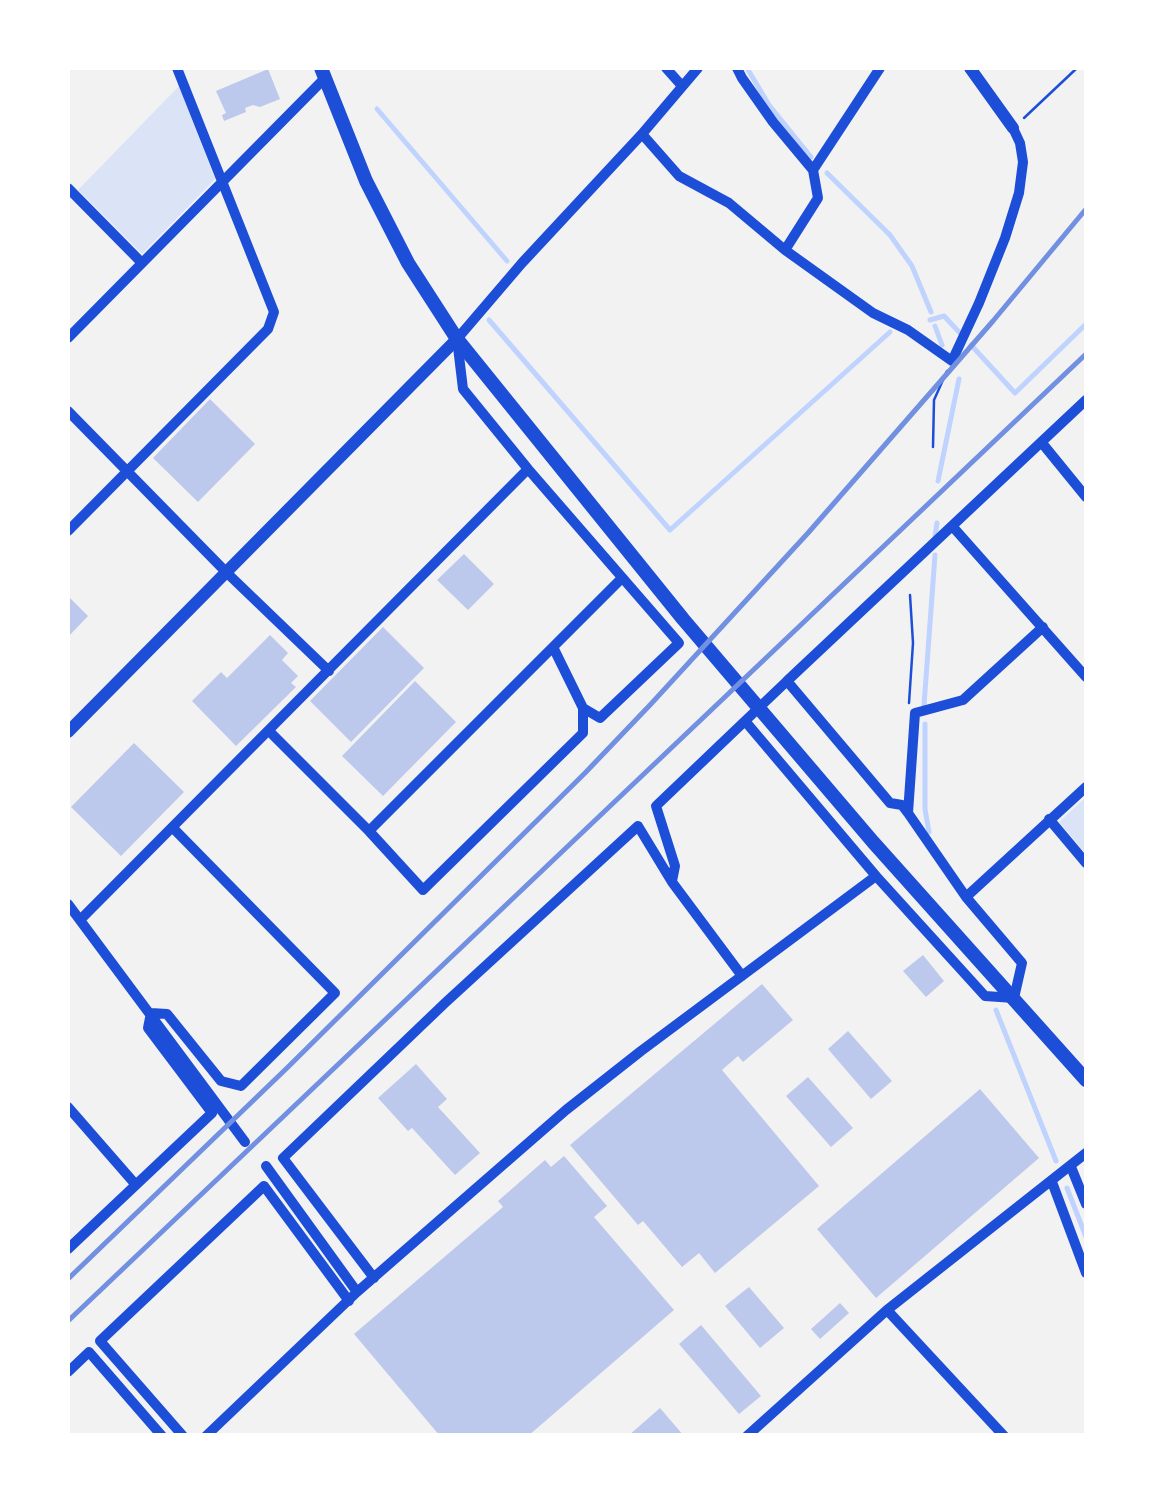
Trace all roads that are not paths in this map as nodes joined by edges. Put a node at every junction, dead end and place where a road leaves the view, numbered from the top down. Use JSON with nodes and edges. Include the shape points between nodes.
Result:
{"nodes":[{"id":1,"x":177,"y":68,"type":"edge"},
{"id":2,"x":666,"y":68,"type":"edge"},
{"id":3,"x":698,"y":68,"type":"edge"},
{"id":4,"x":738,"y":68,"type":"edge"},
{"id":5,"x":880,"y":68,"type":"edge"},
{"id":6,"x":970,"y":68,"type":"edge"},
{"id":7,"x":322,"y":73,"type":"edge"},
{"id":8,"x":682,"y":86,"type":"junction"},
{"id":9,"x":1013,"y":128,"type":"joint"},
{"id":10,"x":642,"y":134,"type":"junction"},
{"id":11,"x":813,"y":170,"type":"junction"},
{"id":12,"x":222,"y":180,"type":"junction"},
{"id":13,"x":68,"y":188,"type":"edge"},
{"id":14,"x":784,"y":250,"type":"junction"},
{"id":15,"x":141,"y":262,"type":"junction"},
{"id":16,"x":68,"y":338,"type":"edge"},
{"id":17,"x":457,"y":338,"type":"junction"},
{"id":18,"x":1086,"y":400,"type":"edge"},
{"id":19,"x":68,"y":412,"type":"edge"},
{"id":20,"x":1042,"y":444,"type":"junction"},
{"id":21,"x":528,"y":470,"type":"junction"},
{"id":22,"x":127,"y":472,"type":"junction"},
{"id":23,"x":1086,"y":497,"type":"edge"},
{"id":24,"x":953,"y":527,"type":"junction"},
{"id":25,"x":68,"y":531,"type":"edge"},
{"id":26,"x":226,"y":572,"type":"junction"},
{"id":27,"x":622,"y":578,"type":"junction"},
{"id":28,"x":1043,"y":627,"type":"junction"},
{"id":29,"x":553,"y":647,"type":"junction"},
{"id":30,"x":329,"y":670,"type":"junction"},
{"id":31,"x":1086,"y":676,"type":"edge"},
{"id":32,"x":787,"y":681,"type":"junction"},
{"id":33,"x":582,"y":708,"type":"junction"},
{"id":34,"x":746,"y":721,"type":"junction"},
{"id":35,"x":68,"y":732,"type":"edge"},
{"id":36,"x":269,"y":732,"type":"junction"},
{"id":37,"x":1086,"y":787,"type":"edge"},
{"id":38,"x":908,"y":812,"type":"junction"},
{"id":39,"x":1049,"y":819,"type":"junction"},
{"id":40,"x":174,"y":828,"type":"junction"},
{"id":41,"x":369,"y":832,"type":"junction"},
{"id":42,"x":1086,"y":862,"type":"edge"},
{"id":43,"x":876,"y":876,"type":"junction"},
{"id":44,"x":672,"y":882,"type":"junction"},
{"id":45,"x":966,"y":897,"type":"junction"},
{"id":46,"x":68,"y":904,"type":"edge"},
{"id":47,"x":80,"y":920,"type":"junction"},
{"id":48,"x":742,"y":976,"type":"junction"},
{"id":49,"x":1014,"y":998,"type":"junction"},
{"id":50,"x":151,"y":1013,"type":"junction"},
{"id":51,"x":1086,"y":1080,"type":"edge"},
{"id":52,"x":68,"y":1107,"type":"edge"},
{"id":53,"x":246,"y":1142,"type":"dead end"},
{"id":54,"x":1086,"y":1154,"type":"edge"},
{"id":55,"x":266,"y":1166,"type":"dead end"},
{"id":56,"x":1071,"y":1166,"type":"junction"},
{"id":57,"x":1052,"y":1182,"type":"junction"},
{"id":58,"x":136,"y":1185,"type":"junction"},
{"id":59,"x":1086,"y":1204,"type":"edge"},
{"id":60,"x":68,"y":1249,"type":"edge"},
{"id":61,"x":1086,"y":1274,"type":"edge"},
{"id":62,"x":374,"y":1278,"type":"junction"},
{"id":63,"x":353,"y":1297,"type":"junction"},
{"id":64,"x":887,"y":1310,"type":"junction"},
{"id":65,"x":100,"y":1341,"type":"junction"},
{"id":66,"x":89,"y":1352,"type":"junction"},
{"id":67,"x":68,"y":1372,"type":"edge"},
{"id":68,"x":761,"y":1431,"type":"edge"},
{"id":69,"x":162,"y":1436,"type":"edge"},
{"id":70,"x":183,"y":1436,"type":"edge"},
{"id":71,"x":206,"y":1436,"type":"edge"},
{"id":72,"x":747,"y":1436,"type":"edge"},
{"id":73,"x":1004,"y":1436,"type":"edge"}],
"edges":[{"from":1,"to":12,"type":"street"},
{"from":2,"to":8,"type":"street"},
{"from":3,"to":8,"type":"street"},
{"from":4,"to":11,"type":"street"},
{"from":5,"to":11,"type":"street"},
{"from":6,"to":9,"type":"street"},
{"from":7,"to":12,"type":"street"},
{"from":7,"to":17,"type":"main road","via":[[408,264]]},
{"from":8,"to":10,"type":"street"},
{"from":9,"to":14,"type":"street","via":[[1023,162],[1019,193],[952,361]]},
{"from":10,"to":14,"type":"street","via":[[679,176],[729,203]]},
{"from":10,"to":17,"type":"street"},
{"from":11,"to":14,"type":"street","via":[[818,198]]},
{"from":12,"to":15,"type":"street"},
{"from":12,"to":22,"type":"street","via":[[274,312],[268,329]]},
{"from":13,"to":15,"type":"street"},
{"from":15,"to":16,"type":"street"},
{"from":17,"to":21,"type":"street","via":[[464,389]]},
{"from":17,"to":26,"type":"street"},
{"from":17,"to":49,"type":"main road","via":[[607,527]]},
{"from":18,"to":20,"type":"street"},
{"from":19,"to":22,"type":"street"},
{"from":20,"to":23,"type":"street"},
{"from":20,"to":24,"type":"street"},
{"from":21,"to":27,"type":"street"},
{"from":21,"to":30,"type":"street"},
{"from":22,"to":25,"type":"street"},
{"from":22,"to":26,"type":"street"},
{"from":24,"to":28,"type":"street"},
{"from":24,"to":32,"type":"street"},
{"from":26,"to":30,"type":"street"},
{"from":26,"to":35,"type":"street"},
{"from":27,"to":29,"type":"street"},
{"from":27,"to":33,"type":"street","via":[[679,643],[600,718]]},
{"from":28,"to":31,"type":"street"},
{"from":28,"to":38,"type":"street","via":[[963,700],[916,713]]},
{"from":29,"to":33,"type":"street"},
{"from":29,"to":41,"type":"street"},
{"from":30,"to":36,"type":"street"},
{"from":32,"to":34,"type":"street"},
{"from":32,"to":38,"type":"street","via":[[890,803]]},
{"from":33,"to":41,"type":"street","via":[[583,732],[423,890]]},
{"from":34,"to":43,"type":"street"},
{"from":34,"to":44,"type":"street","via":[[656,806],[676,866]]},
{"from":36,"to":40,"type":"street"},
{"from":36,"to":41,"type":"street"},
{"from":37,"to":39,"type":"street"},
{"from":38,"to":45,"type":"street"},
{"from":39,"to":42,"type":"street"},
{"from":39,"to":45,"type":"street"},
{"from":40,"to":47,"type":"street"},
{"from":40,"to":50,"type":"street","via":[[335,993],[241,1086],[220,1081],[167,1014]]},
{"from":43,"to":48,"type":"street"},
{"from":43,"to":49,"type":"street","via":[[985,996]]},
{"from":44,"to":48,"type":"street"},
{"from":44,"to":62,"type":"street","via":[[638,826],[283,1158]]},
{"from":45,"to":49,"type":"street","via":[[1022,963]]},
{"from":46,"to":47,"type":"street"},
{"from":47,"to":50,"type":"street"},
{"from":48,"to":62,"type":"street","via":[[566,1110]]},
{"from":49,"to":51,"type":"main road"},
{"from":50,"to":53,"type":"street"},
{"from":50,"to":58,"type":"street","via":[[148,1028],[212,1114]]},
{"from":52,"to":58,"type":"street"},
{"from":54,"to":56,"type":"street"},
{"from":55,"to":63,"type":"street"},
{"from":56,"to":57,"type":"street"},
{"from":56,"to":59,"type":"street"},
{"from":57,"to":61,"type":"street"},
{"from":57,"to":64,"type":"street"},
{"from":58,"to":60,"type":"street"},
{"from":62,"to":63,"type":"street"},
{"from":63,"to":65,"type":"street","via":[[264,1186]]},
{"from":63,"to":71,"type":"street"},
{"from":64,"to":68,"type":"street"},
{"from":64,"to":73,"type":"street"},
{"from":65,"to":66,"type":"street"},
{"from":65,"to":70,"type":"street"},
{"from":66,"to":67,"type":"street"},
{"from":66,"to":69,"type":"street"},
{"from":68,"to":72,"type":"street"}]}
